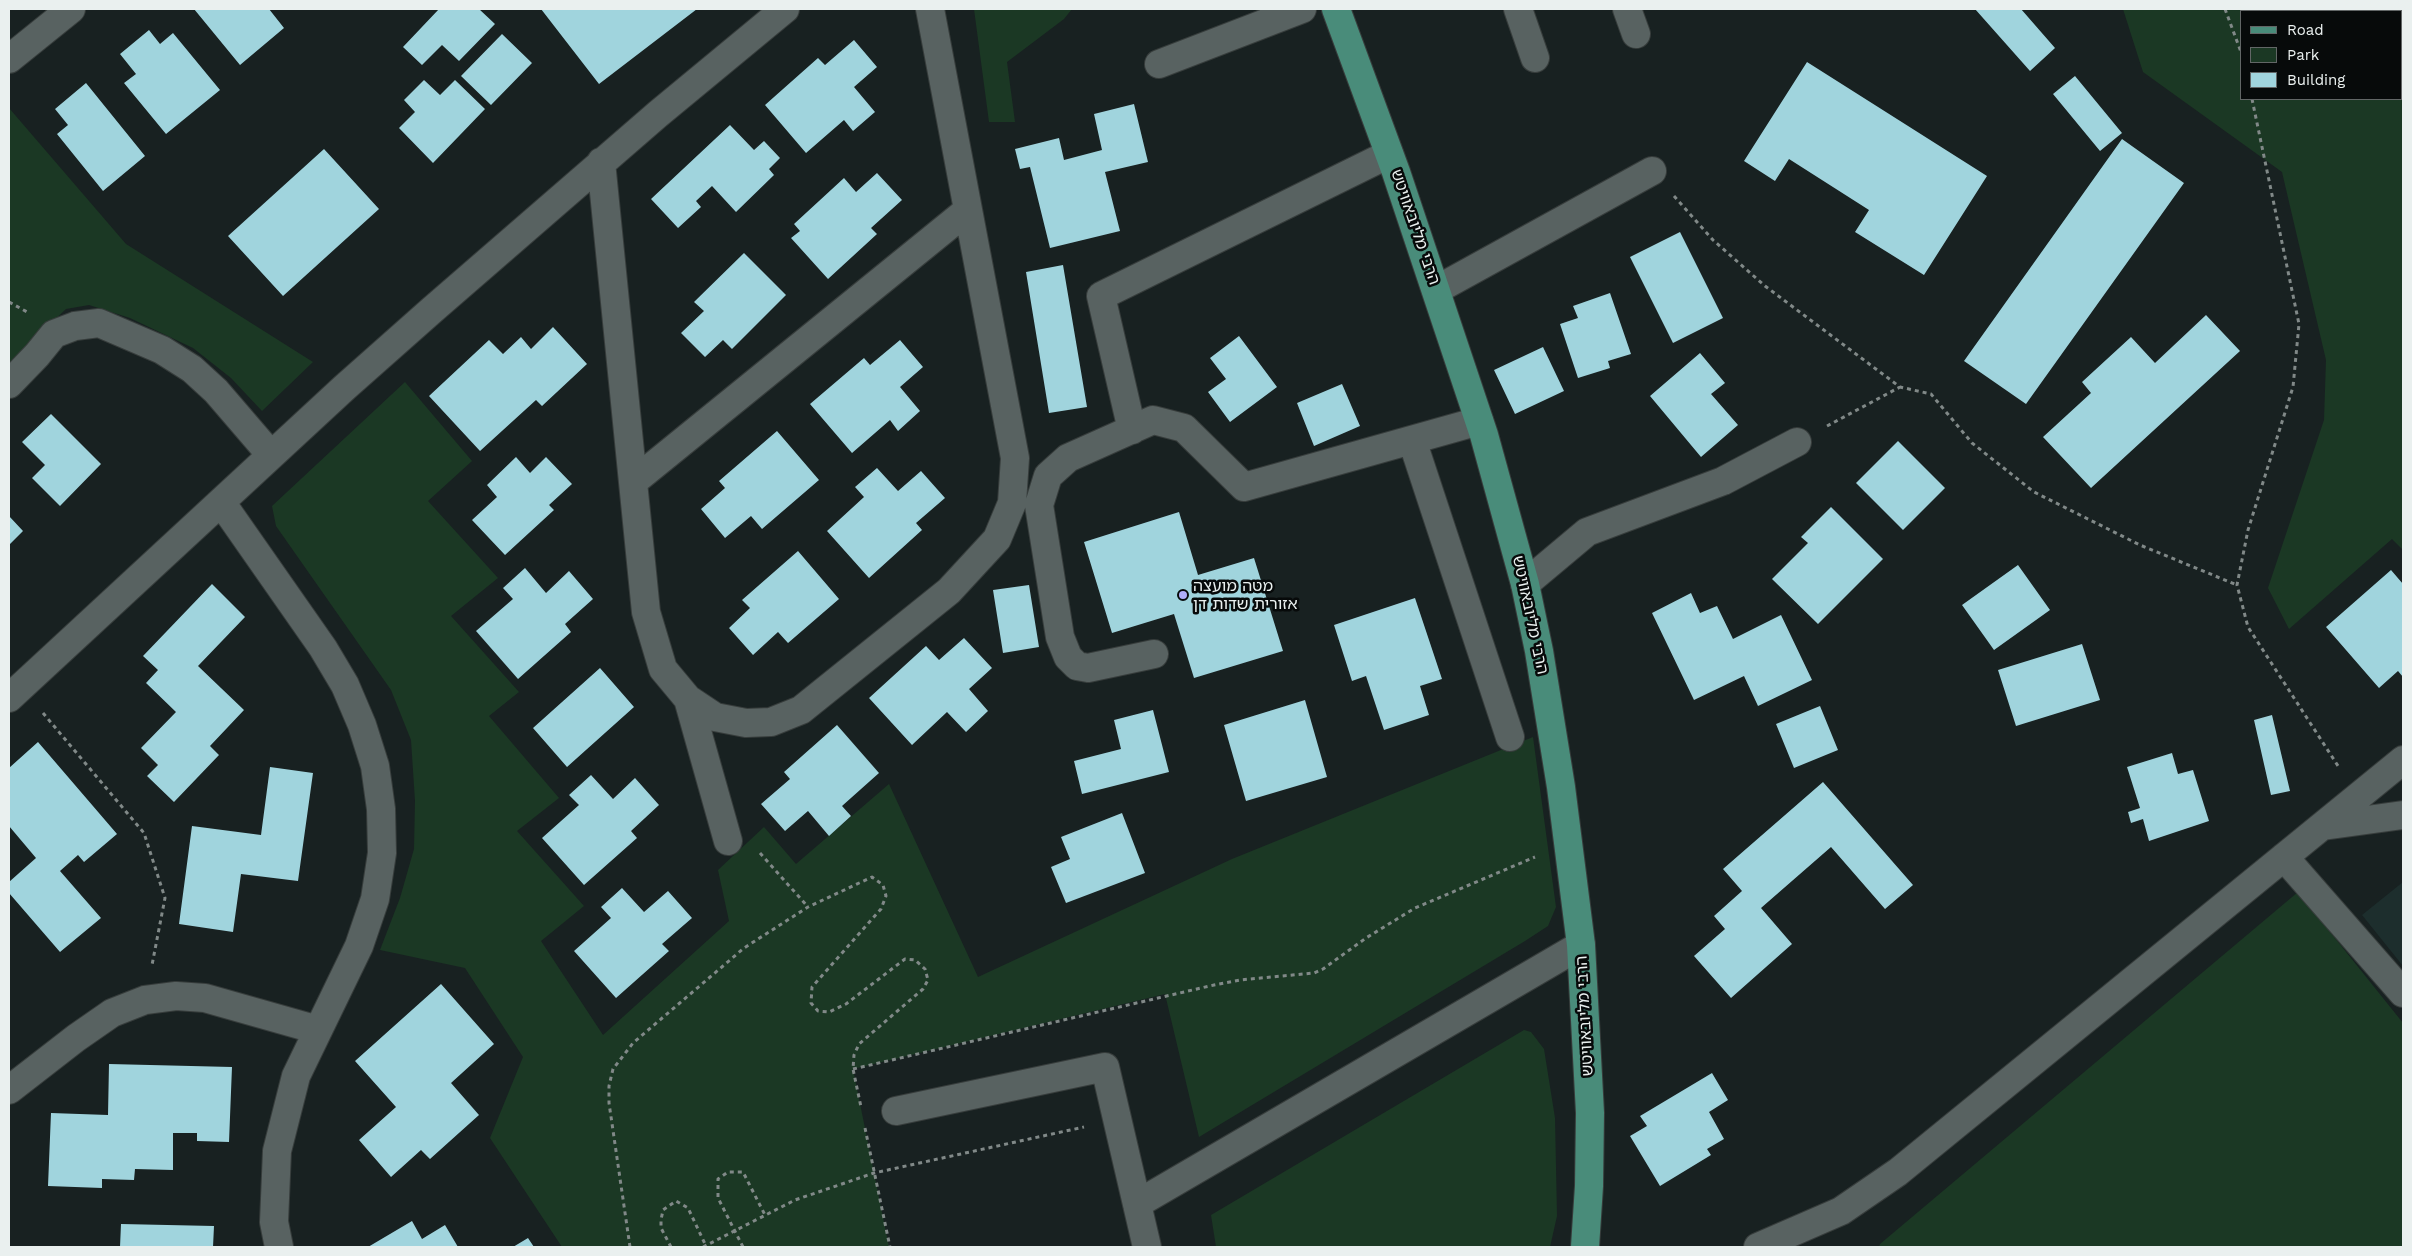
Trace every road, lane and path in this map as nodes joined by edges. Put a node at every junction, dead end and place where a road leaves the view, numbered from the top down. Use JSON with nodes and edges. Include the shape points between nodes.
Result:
{"nodes":[{"id":1,"x":71,"y":9,"type":"edge"},
{"id":2,"x":785,"y":9,"type":"edge"},
{"id":3,"x":930,"y":9,"type":"edge"},
{"id":4,"x":1302,"y":9,"type":"edge"},
{"id":5,"x":1336,"y":9,"type":"edge"},
{"id":6,"x":1518,"y":9,"type":"edge"},
{"id":7,"x":2225,"y":9,"type":"edge"},
{"id":8,"x":2240,"y":49,"type":"edge"},
{"id":9,"x":1535,"y":58,"type":"dead end"},
{"id":10,"x":9,"y":59,"type":"edge"},
{"id":11,"x":1159,"y":64,"type":"dead end"},
{"id":12,"x":2252,"y":100,"type":"edge"},
{"id":13,"x":1389,"y":154,"type":"junction"},
{"id":14,"x":601,"y":162,"type":"junction"},
{"id":15,"x":1652,"y":171,"type":"joint"},
{"id":16,"x":968,"y":210,"type":"junction"},
{"id":17,"x":1436,"y":290,"type":"junction"},
{"id":18,"x":9,"y":384,"type":"edge"},
{"id":19,"x":1900,"y":387,"type":"junction"},
{"id":20,"x":1479,"y":421,"type":"junction"},
{"id":21,"x":1132,"y":430,"type":"junction"},
{"id":22,"x":1412,"y":440,"type":"junction"},
{"id":23,"x":1797,"y":442,"type":"joint"},
{"id":24,"x":271,"y":455,"type":"junction"},
{"id":25,"x":633,"y":482,"type":"junction"},
{"id":26,"x":221,"y":502,"type":"junction"},
{"id":27,"x":1525,"y":584,"type":"junction"},
{"id":28,"x":2237,"y":585,"type":"junction"},
{"id":29,"x":1154,"y":654,"type":"dead end"},
{"id":30,"x":15,"y":693,"type":"edge"},
{"id":31,"x":688,"y":699,"type":"junction"},
{"id":32,"x":1510,"y":737,"type":"dead end"},
{"id":33,"x":2403,"y":760,"type":"edge"},
{"id":34,"x":2358,"y":797,"type":"junction"},
{"id":35,"x":2403,"y":815,"type":"edge"},
{"id":36,"x":2322,"y":826,"type":"junction"},
{"id":37,"x":728,"y":840,"type":"joint"},
{"id":38,"x":1568,"y":842,"type":"junction"},
{"id":39,"x":2284,"y":857,"type":"junction"},
{"id":40,"x":808,"y":907,"type":"junction"},
{"id":41,"x":1580,"y":945,"type":"junction"},
{"id":42,"x":2403,"y":993,"type":"edge"},
{"id":43,"x":145,"y":1000,"type":"junction"},
{"id":44,"x":318,"y":1030,"type":"junction"},
{"id":45,"x":853,"y":1069,"type":"junction"},
{"id":46,"x":9,"y":1090,"type":"edge"},
{"id":47,"x":896,"y":1110,"type":"dead end"},
{"id":48,"x":863,"y":1117,"type":"dead end"},
{"id":49,"x":1117,"y":1119,"type":"junction"},
{"id":50,"x":865,"y":1126,"type":"dead end"},
{"id":51,"x":874,"y":1173,"type":"junction"},
{"id":52,"x":1137,"y":1204,"type":"junction"},
{"id":53,"x":765,"y":1215,"type":"junction"},
{"id":54,"x":735,"y":1230,"type":"junction"},
{"id":55,"x":1797,"y":1241,"type":"edge"},
{"id":56,"x":279,"y":1247,"type":"edge"},
{"id":57,"x":630,"y":1247,"type":"edge"},
{"id":58,"x":670,"y":1247,"type":"edge"},
{"id":59,"x":705,"y":1247,"type":"edge"},
{"id":60,"x":743,"y":1247,"type":"edge"},
{"id":61,"x":890,"y":1247,"type":"edge"},
{"id":62,"x":1147,"y":1247,"type":"edge"},
{"id":63,"x":1585,"y":1247,"type":"edge"},
{"id":64,"x":1758,"y":1247,"type":"edge"}],
"edges":[{"from":1,"to":10,"type":"street"},
{"from":2,"to":14,"type":"street"},
{"from":3,"to":16,"type":"street"},
{"from":4,"to":11,"type":"street"},
{"from":5,"to":13,"type":"main road","name":"הרבי מליובאוויטש"},
{"from":6,"to":9,"type":"street"},
{"from":7,"to":8,"type":"path"},
{"from":12,"to":28,"type":"path","via":[[2299,324],[2293,387],[2248,530]]},
{"from":13,"to":17,"type":"main road","name":"הרבי מליובאוויטש"},
{"from":13,"to":21,"type":"street","via":[[1101,296]]},
{"from":14,"to":24,"type":"street"},
{"from":14,"to":25,"type":"street"},
{"from":15,"to":17,"type":"street"},
{"from":15,"to":19,"type":"path","via":[[1712,240],[1765,286]]},
{"from":16,"to":25,"type":"street"},
{"from":16,"to":31,"type":"street","via":[[1015,458],[1012,503],[997,539],[949,590],[801,710],[771,722],[746,723],[715,717]]},
{"from":17,"to":20,"type":"main road","name":"הרבי מליובאוויטש"},
{"from":18,"to":24,"type":"street","via":[[54,334],[75,326],[99,323],[162,350],[192,369],[216,390]]},
{"from":19,"to":23,"type":"path"},
{"from":19,"to":28,"type":"path","via":[[1931,394],[1972,443],[2034,492],[2140,545]]},
{"from":20,"to":22,"type":"street"},
{"from":20,"to":27,"type":"main road","name":"הרבי מליובאוויטש"},
{"from":21,"to":22,"type":"street","via":[[1153,420],[1184,428],[1244,487]]},
{"from":21,"to":29,"type":"street","via":[[1068,458],[1048,476],[1039,506],[1060,637],[1068,657],[1077,666],[1088,668]]},
{"from":22,"to":32,"type":"street"},
{"from":23,"to":27,"type":"street","via":[[1723,481],[1587,532]]},
{"from":24,"to":26,"type":"street"},
{"from":25,"to":31,"type":"street","via":[[646,612],[663,669]]},
{"from":26,"to":30,"type":"street"},
{"from":26,"to":44,"type":"street","via":[[323,648],[362,725],[375,766],[381,809],[382,853],[375,900],[359,946]]},
{"from":27,"to":38,"type":"main road","name":"הרבי מליובאוויטש","via":[[1551,718]]},
{"from":28,"to":34,"type":"path","via":[[2248,627]]},
{"from":30,"to":43,"type":"path","via":[[144,833],[166,898]]},
{"from":31,"to":37,"type":"street"},
{"from":33,"to":34,"type":"street"},
{"from":34,"to":36,"type":"street"},
{"from":35,"to":36,"type":"street"},
{"from":36,"to":39,"type":"street"},
{"from":37,"to":40,"type":"path","via":[[760,852]]},
{"from":38,"to":41,"type":"main road","name":"הרבי מליובאוויטש"},
{"from":38,"to":45,"type":"path","via":[[1416,908],[1314,973],[1214,985]]},
{"from":39,"to":42,"type":"street"},
{"from":39,"to":55,"type":"street","via":[[1898,1172]]},
{"from":40,"to":45,"type":"path","via":[[872,877],[882,885],[886,896],[881,909],[812,987],[811,1003],[818,1010],[829,1012],[846,1004],[905,959],[915,960],[925,968],[928,980],[923,989],[859,1044]]},
{"from":40,"to":57,"type":"path","via":[[744,948],[632,1043],[613,1070],[609,1103]]},
{"from":41,"to":52,"type":"street"},
{"from":41,"to":63,"type":"main road","name":"הרבי מליובאוויטש","via":[[1590,1114]]},
{"from":43,"to":44,"type":"street","via":[[176,996],[205,998]]},
{"from":43,"to":46,"type":"street","via":[[112,1013]]},
{"from":44,"to":56,"type":"street","via":[[296,1076],[277,1151],[274,1222]]},
{"from":45,"to":48,"type":"path"},
{"from":47,"to":49,"type":"street","via":[[1105,1067]]},
{"from":49,"to":51,"type":"path"},
{"from":49,"to":52,"type":"street"},
{"from":50,"to":51,"type":"path"},
{"from":51,"to":53,"type":"path","via":[[795,1200]]},
{"from":51,"to":61,"type":"path"},
{"from":52,"to":62,"type":"street"},
{"from":53,"to":54,"type":"path"},
{"from":53,"to":54,"type":"path","via":[[743,1172],[728,1172],[718,1179],[716,1188]]},
{"from":54,"to":59,"type":"path"},
{"from":54,"to":60,"type":"path"},
{"from":55,"to":64,"type":"street"},
{"from":58,"to":59,"type":"path","via":[[661,1228],[661,1220],[664,1210],[676,1201],[688,1208]]}]}
